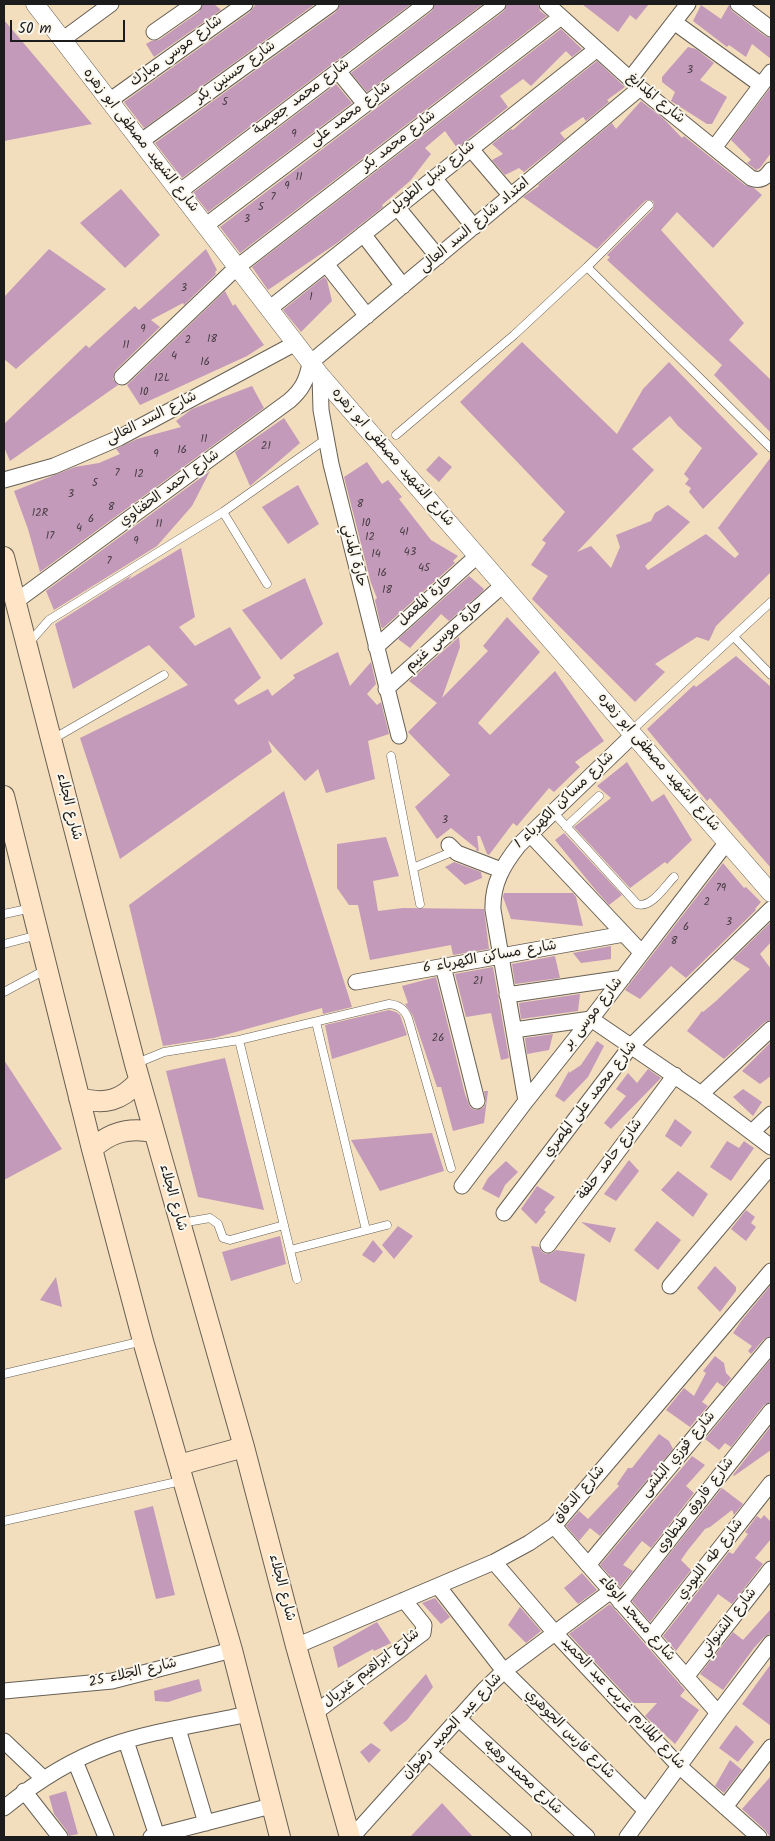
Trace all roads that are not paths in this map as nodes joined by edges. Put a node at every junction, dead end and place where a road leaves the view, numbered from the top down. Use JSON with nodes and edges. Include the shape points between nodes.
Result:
{"nodes":[{"id":1,"x":35,"y":4,"type":"edge"},
{"id":2,"x":111,"y":4,"type":"edge"},
{"id":3,"x":194,"y":4,"type":"edge"},
{"id":4,"x":245,"y":4,"type":"edge"},
{"id":5,"x":331,"y":4,"type":"edge"},
{"id":6,"x":426,"y":4,"type":"edge"},
{"id":7,"x":498,"y":4,"type":"edge"},
{"id":8,"x":547,"y":4,"type":"edge"},
{"id":9,"x":688,"y":4,"type":"edge"},
{"id":10,"x":738,"y":4,"type":"edge"},
{"id":11,"x":561,"y":17,"type":"junction"},
{"id":12,"x":674,"y":22,"type":"junction"},
{"id":13,"x":771,"y":29,"type":"edge"},
{"id":14,"x":154,"y":32,"type":"dead end"},
{"id":15,"x":62,"y":40,"type":"junction"},
{"id":16,"x":597,"y":49,"type":"junction"},
{"id":17,"x":338,"y":71,"type":"junction"},
{"id":18,"x":771,"y":72,"type":"edge"},
{"id":19,"x":635,"y":83,"type":"junction"},
{"id":20,"x":761,"y":85,"type":"junction"},
{"id":21,"x":109,"y":101,"type":"junction"},
{"id":22,"x":365,"y":104,"type":"junction"},
{"id":23,"x":140,"y":142,"type":"junction"},
{"id":24,"x":470,"y":148,"type":"junction"},
{"id":25,"x":714,"y":148,"type":"junction"},
{"id":26,"x":770,"y":171,"type":"edge"},
{"id":27,"x":434,"y":178,"type":"junction"},
{"id":28,"x":179,"y":192,"type":"junction"},
{"id":29,"x":511,"y":196,"type":"junction"},
{"id":30,"x":649,"y":205,"type":"dead end"},
{"id":31,"x":397,"y":207,"type":"junction"},
{"id":32,"x":205,"y":226,"type":"junction"},
{"id":33,"x":474,"y":227,"type":"junction"},
{"id":34,"x":363,"y":234,"type":"junction"},
{"id":35,"x":438,"y":257,"type":"junction"},
{"id":36,"x":326,"y":264,"type":"junction"},
{"id":37,"x":587,"y":267,"type":"junction"},
{"id":38,"x":236,"y":268,"type":"junction"},
{"id":39,"x":404,"y":286,"type":"junction"},
{"id":40,"x":269,"y":309,"type":"junction"},
{"id":41,"x":367,"y":316,"type":"junction"},
{"id":42,"x":294,"y":344,"type":"junction"},
{"id":43,"x":315,"y":369,"type":"junction"},
{"id":44,"x":122,"y":377,"type":"dead end"},
{"id":45,"x":396,"y":435,"type":"dead end"},
{"id":46,"x":326,"y":439,"type":"junction"},
{"id":47,"x":771,"y":448,"type":"edge"},
{"id":48,"x":4,"y":480,"type":"edge"},
{"id":49,"x":223,"y":512,"type":"junction"},
{"id":50,"x":477,"y":556,"type":"junction"},
{"id":51,"x":4,"y":557,"type":"edge"},
{"id":52,"x":266,"y":584,"type":"dead end"},
{"id":53,"x":503,"y":585,"type":"junction"},
{"id":54,"x":16,"y":602,"type":"junction"},
{"id":55,"x":771,"y":602,"type":"edge"},
{"id":56,"x":734,"y":637,"type":"junction"},
{"id":57,"x":27,"y":646,"type":"junction"},
{"id":58,"x":376,"y":647,"type":"junction"},
{"id":59,"x":164,"y":675,"type":"dead end"},
{"id":60,"x":771,"y":675,"type":"edge"},
{"id":61,"x":386,"y":689,"type":"junction"},
{"id":62,"x":632,"y":733,"type":"junction"},
{"id":63,"x":399,"y":736,"type":"dead end"},
{"id":64,"x":51,"y":740,"type":"junction"},
{"id":65,"x":391,"y":756,"type":"dead end"},
{"id":66,"x":4,"y":796,"type":"edge"},
{"id":67,"x":599,"y":796,"type":"dead end"},
{"id":68,"x":553,"y":812,"type":"junction"},
{"id":69,"x":566,"y":827,"type":"junction"},
{"id":70,"x":530,"y":834,"type":"junction"},
{"id":71,"x":727,"y":842,"type":"junction"},
{"id":72,"x":451,"y":848,"type":"joint"},
{"id":73,"x":413,"y":868,"type":"junction"},
{"id":74,"x":501,"y":870,"type":"junction"},
{"id":75,"x":674,"y":877,"type":"dead end"},
{"id":76,"x":771,"y":893,"type":"edge"},
{"id":77,"x":420,"y":904,"type":"dead end"},
{"id":78,"x":32,"y":908,"type":"junction"},
{"id":79,"x":771,"y":909,"type":"edge"},
{"id":80,"x":4,"y":914,"type":"edge"},
{"id":81,"x":38,"y":934,"type":"junction"},
{"id":82,"x":624,"y":934,"type":"junction"},
{"id":83,"x":4,"y":944,"type":"edge"},
{"id":84,"x":641,"y":952,"type":"junction"},
{"id":85,"x":501,"y":956,"type":"junction"},
{"id":86,"x":443,"y":966,"type":"junction"},
{"id":87,"x":47,"y":969,"type":"junction"},
{"id":88,"x":623,"y":978,"type":"junction"},
{"id":89,"x":356,"y":982,"type":"dead end"},
{"id":90,"x":4,"y":992,"type":"edge"},
{"id":91,"x":507,"y":995,"type":"junction"},
{"id":92,"x":591,"y":1019,"type":"junction"},
{"id":93,"x":316,"y":1022,"type":"junction"},
{"id":94,"x":771,"y":1028,"type":"edge"},
{"id":95,"x":514,"y":1030,"type":"junction"},
{"id":96,"x":239,"y":1040,"type":"junction"},
{"id":97,"x":631,"y":1046,"type":"junction"},
{"id":98,"x":137,"y":1072,"type":"junction"},
{"id":99,"x":675,"y":1075,"type":"junction"},
{"id":100,"x":701,"y":1094,"type":"junction"},
{"id":101,"x":79,"y":1098,"type":"junction"},
{"id":102,"x":477,"y":1101,"type":"dead end"},
{"id":103,"x":526,"y":1101,"type":"junction"},
{"id":104,"x":771,"y":1114,"type":"edge"},
{"id":105,"x":153,"y":1132,"type":"junction"},
{"id":106,"x":752,"y":1132,"type":"junction"},
{"id":107,"x":771,"y":1147,"type":"edge"},
{"id":108,"x":92,"y":1149,"type":"junction"},
{"id":109,"x":771,"y":1166,"type":"edge"},
{"id":110,"x":451,"y":1168,"type":"dead end"},
{"id":111,"x":462,"y":1186,"type":"dead end"},
{"id":112,"x":504,"y":1213,"type":"dead end"},
{"id":113,"x":179,"y":1224,"type":"junction"},
{"id":114,"x":284,"y":1225,"type":"junction"},
{"id":115,"x":387,"y":1225,"type":"dead end"},
{"id":116,"x":366,"y":1230,"type":"junction"},
{"id":117,"x":548,"y":1245,"type":"dead end"},
{"id":118,"x":290,"y":1250,"type":"junction"},
{"id":119,"x":771,"y":1270,"type":"edge"},
{"id":120,"x":297,"y":1279,"type":"dead end"},
{"id":121,"x":670,"y":1286,"type":"dead end"},
{"id":122,"x":144,"y":1341,"type":"junction"},
{"id":123,"x":771,"y":1345,"type":"edge"},
{"id":124,"x":4,"y":1374,"type":"edge"},
{"id":125,"x":771,"y":1411,"type":"edge"},
{"id":126,"x":244,"y":1447,"type":"junction"},
{"id":127,"x":181,"y":1473,"type":"junction"},
{"id":128,"x":771,"y":1483,"type":"edge"},
{"id":129,"x":4,"y":1521,"type":"edge"},
{"id":130,"x":554,"y":1526,"type":"junction"},
{"id":131,"x":494,"y":1562,"type":"junction"},
{"id":132,"x":588,"y":1565,"type":"junction"},
{"id":133,"x":771,"y":1569,"type":"edge"},
{"id":134,"x":438,"y":1586,"type":"junction"},
{"id":135,"x":616,"y":1597,"type":"junction"},
{"id":136,"x":404,"y":1600,"type":"junction"},
{"id":137,"x":556,"y":1633,"type":"junction"},
{"id":138,"x":651,"y":1636,"type":"junction"},
{"id":139,"x":771,"y":1644,"type":"edge"},
{"id":140,"x":296,"y":1646,"type":"junction"},
{"id":141,"x":232,"y":1650,"type":"junction"},
{"id":142,"x":504,"y":1671,"type":"junction"},
{"id":143,"x":686,"y":1677,"type":"junction"},
{"id":144,"x":4,"y":1692,"type":"edge"},
{"id":145,"x":316,"y":1712,"type":"junction"},
{"id":146,"x":718,"y":1713,"type":"junction"},
{"id":147,"x":248,"y":1714,"type":"junction"},
{"id":148,"x":458,"y":1718,"type":"junction"},
{"id":149,"x":178,"y":1729,"type":"junction"},
{"id":150,"x":4,"y":1741,"type":"edge"},
{"id":151,"x":126,"y":1741,"type":"junction"},
{"id":152,"x":771,"y":1747,"type":"edge"},
{"id":153,"x":428,"y":1752,"type":"junction"},
{"id":154,"x":75,"y":1761,"type":"junction"},
{"id":155,"x":679,"y":1766,"type":"junction"},
{"id":156,"x":43,"y":1778,"type":"junction"},
{"id":157,"x":24,"y":1791,"type":"junction"},
{"id":158,"x":271,"y":1806,"type":"junction"},
{"id":159,"x":725,"y":1807,"type":"junction"},
{"id":160,"x":4,"y":1808,"type":"edge"},
{"id":161,"x":646,"y":1811,"type":"junction"},
{"id":162,"x":206,"y":1823,"type":"junction"},
{"id":163,"x":771,"y":1833,"type":"edge"},
{"id":164,"x":154,"y":1836,"type":"edge"},
{"id":165,"x":60,"y":1837,"type":"edge"},
{"id":166,"x":106,"y":1837,"type":"edge"},
{"id":167,"x":280,"y":1837,"type":"edge"},
{"id":168,"x":351,"y":1837,"type":"edge"},
{"id":169,"x":524,"y":1837,"type":"edge"},
{"id":170,"x":587,"y":1837,"type":"edge"},
{"id":171,"x":627,"y":1837,"type":"edge"},
{"id":172,"x":759,"y":1837,"type":"edge"},
{"id":173,"x":768,"y":1837,"type":"edge"}],
"edges":[{"from":1,"to":15,"type":"street","name":"شارع الشهيد مصطفى ابو زهره"},
{"from":2,"to":15,"type":"street"},
{"from":3,"to":14,"type":"street"},
{"from":4,"to":21,"type":"street","name":"شارع موسى مبارك"},
{"from":5,"to":23,"type":"street","name":"شارع حسنين بكر"},
{"from":6,"to":17,"type":"street","name":"شارع محمد جعيصة"},
{"from":7,"to":22,"type":"street","name":"شارع محمد على"},
{"from":8,"to":11,"type":"street","name":"شارع المدابغ"},
{"from":9,"to":12,"type":"street"},
{"from":10,"to":13,"type":"street"},
{"from":11,"to":16,"type":"street","name":"شارع المدابغ"},
{"from":11,"to":38,"type":"street","name":"شارع محمد بكر"},
{"from":12,"to":19,"type":"street"},
{"from":12,"to":20,"type":"street"},
{"from":15,"to":21,"type":"street","name":"شارع الشهيد مصطفى ابو زهره"},
{"from":16,"to":19,"type":"street","name":"شارع المدابغ"},
{"from":16,"to":24,"type":"street","name":"شارع شبل الطويل"},
{"from":17,"to":22,"type":"street"},
{"from":17,"to":28,"type":"street","name":"شارع محمد جعيصة"},
{"from":18,"to":20,"type":"street"},
{"from":19,"to":25,"type":"street","name":"شارع المدابغ"},
{"from":19,"to":29,"type":"street","name":"امتداد شارع السد العالى"},
{"from":20,"to":25,"type":"street"},
{"from":21,"to":23,"type":"street","name":"شارع الشهيد مصطفى ابو زهره"},
{"from":22,"to":32,"type":"street","name":"شارع محمد على"},
{"from":23,"to":28,"type":"street","name":"شارع الشهيد مصطفى ابو زهره"},
{"from":24,"to":27,"type":"street","name":"شارع شبل الطويل"},
{"from":24,"to":29,"type":"street"},
{"from":25,"to":26,"type":"street","name":"شارع المدابغ","via":[[751,178],[759,180]]},
{"from":27,"to":31,"type":"street","name":"شارع شبل الطويل"},
{"from":27,"to":33,"type":"street"},
{"from":28,"to":32,"type":"street","name":"شارع الشهيد مصطفى ابو زهره"},
{"from":29,"to":33,"type":"street","name":"امتداد شارع السد العالى"},
{"from":30,"to":37,"type":"lane"},
{"from":31,"to":34,"type":"street","name":"شارع شبل الطويل"},
{"from":31,"to":35,"type":"street"},
{"from":32,"to":38,"type":"street","name":"شارع الشهيد مصطفى ابو زهره"},
{"from":33,"to":35,"type":"street","name":"امتداد شارع السد العالى"},
{"from":34,"to":36,"type":"street","name":"شارع شبل الطويل"},
{"from":34,"to":39,"type":"street"},
{"from":35,"to":39,"type":"street","name":"امتداد شارع السد العالى"},
{"from":36,"to":40,"type":"street","name":"شارع شبل الطويل"},
{"from":36,"to":41,"type":"street"},
{"from":37,"to":45,"type":"lane","via":[[514,335]]},
{"from":37,"to":47,"type":"lane"},
{"from":38,"to":40,"type":"street","name":"شارع الشهيد مصطفى ابو زهره"},
{"from":38,"to":44,"type":"street","name":"شارع محمد بكر"},
{"from":39,"to":41,"type":"street","name":"امتداد شارع السد العالى"},
{"from":40,"to":42,"type":"street","name":"شارع الشهيد مصطفى ابو زهره"},
{"from":41,"to":43,"type":"street","name":"امتداد شارع السد العالى"},
{"from":42,"to":43,"type":"street","name":"شارع الشهيد مصطفى ابو زهره"},
{"from":42,"to":48,"type":"street","name":"شارع السد العالى","via":[[119,438],[54,466]]},
{"from":43,"to":46,"type":"street","name":"حارة المدني"},
{"from":43,"to":50,"type":"street","name":"شارع الشهيد مصطفى ابو زهره"},
{"from":43,"to":54,"type":"street","name":"شارع احمد الحفناوي","via":[[298,394]]},
{"from":46,"to":49,"type":"lane"},
{"from":46,"to":58,"type":"street","name":"حارة المدني"},
{"from":49,"to":52,"type":"lane"},
{"from":49,"to":57,"type":"lane","via":[[49,620]]},
{"from":50,"to":53,"type":"street","name":"شارع الشهيد مصطفى ابو زهره"},
{"from":50,"to":58,"type":"street","name":"حارة المعمل"},
{"from":51,"to":54,"type":"main road","name":"شارع الجلاء"},
{"from":53,"to":61,"type":"street","name":"حارة موسى غنيم"},
{"from":53,"to":62,"type":"street","name":"شارع الشهيد مصطفى ابو زهره"},
{"from":54,"to":57,"type":"main road","name":"شارع الجلاء"},
{"from":55,"to":56,"type":"lane"},
{"from":56,"to":60,"type":"lane"},
{"from":56,"to":62,"type":"lane"},
{"from":57,"to":64,"type":"main road","name":"شارع الجلاء"},
{"from":58,"to":61,"type":"street","name":"حارة المدني"},
{"from":59,"to":64,"type":"lane"},
{"from":61,"to":63,"type":"street","name":"حارة المدني"},
{"from":62,"to":68,"type":"street","name":"شارع مساكن الكهرباء 1"},
{"from":62,"to":71,"type":"street","name":"شارع الشهيد مصطفى ابو زهره"},
{"from":64,"to":98,"type":"main road","name":"شارع الجلاء"},
{"from":65,"to":73,"type":"lane"},
{"from":66,"to":78,"type":"main road"},
{"from":67,"to":69,"type":"lane"},
{"from":68,"to":69,"type":"lane"},
{"from":68,"to":70,"type":"street","name":"شارع مساكن الكهرباء 1"},
{"from":69,"to":75,"type":"lane","via":[[637,904],[648,904]]},
{"from":70,"to":74,"type":"street","name":"شارع مساكن الكهرباء 1"},
{"from":70,"to":82,"type":"street"},
{"from":71,"to":76,"type":"street","name":"شارع الشهيد مصطفى ابو زهره"},
{"from":71,"to":84,"type":"street","name":"شارع موسى بر"},
{"from":72,"to":73,"type":"lane"},
{"from":72,"to":74,"type":"street"},
{"from":73,"to":77,"type":"lane"},
{"from":74,"to":85,"type":"street","name":"شارع مساكن الكهرباء 1","via":[[492,896]]},
{"from":78,"to":80,"type":"lane"},
{"from":78,"to":81,"type":"main road"},
{"from":79,"to":97,"type":"street","name":"شارع محمد على المصري"},
{"from":81,"to":83,"type":"lane"},
{"from":81,"to":87,"type":"main road"},
{"from":82,"to":84,"type":"street"},
{"from":82,"to":85,"type":"street","name":"شارع مساكن الكهرباء 6"},
{"from":84,"to":88,"type":"street","name":"شارع موسى بر"},
{"from":85,"to":86,"type":"street","name":"شارع مساكن الكهرباء 6"},
{"from":85,"to":91,"type":"street","name":"شارع مساكن الكهرباء 1"},
{"from":86,"to":89,"type":"street","name":"شارع مساكن الكهرباء 6"},
{"from":86,"to":102,"type":"street"},
{"from":87,"to":90,"type":"lane"},
{"from":87,"to":101,"type":"main road"},
{"from":88,"to":91,"type":"street"},
{"from":88,"to":92,"type":"street","name":"شارع موسى بر"},
{"from":91,"to":95,"type":"street","name":"شارع مساكن الكهرباء 1"},
{"from":92,"to":95,"type":"street"},
{"from":92,"to":97,"type":"street"},
{"from":92,"to":103,"type":"street","name":"شارع موسى بر"},
{"from":93,"to":96,"type":"lane"},
{"from":93,"to":110,"type":"lane","via":[[389,1004],[406,1012]]},
{"from":93,"to":116,"type":"lane"},
{"from":94,"to":100,"type":"street"},
{"from":95,"to":103,"type":"street","name":"شارع مساكن الكهرباء 1"},
{"from":96,"to":98,"type":"lane","via":[[164,1052]]},
{"from":96,"to":114,"type":"lane"},
{"from":97,"to":99,"type":"street"},
{"from":97,"to":112,"type":"street","name":"شارع محمد على المصري"},
{"from":98,"to":101,"type":"main road","via":[[130,1091],[119,1098],[92,1102]]},
{"from":98,"to":105,"type":"main road","name":"شارع الجلاء"},
{"from":99,"to":100,"type":"street"},
{"from":99,"to":117,"type":"street","name":"شارع حامد حلفة"},
{"from":100,"to":106,"type":"street"},
{"from":101,"to":108,"type":"main road"},
{"from":103,"to":111,"type":"street","name":"شارع موسى بر"},
{"from":104,"to":106,"type":"street"},
{"from":105,"to":108,"type":"main road","via":[[140,1129],[114,1133]]},
{"from":105,"to":113,"type":"main road","name":"شارع الجلاء"},
{"from":106,"to":107,"type":"street"},
{"from":108,"to":122,"type":"main road"},
{"from":109,"to":121,"type":"street"},
{"from":113,"to":114,"type":"lane","via":[[210,1218],[218,1224],[223,1238],[230,1240]]},
{"from":113,"to":126,"type":"main road","name":"شارع الجلاء"},
{"from":114,"to":118,"type":"lane"},
{"from":115,"to":116,"type":"lane"},
{"from":116,"to":118,"type":"lane"},
{"from":118,"to":120,"type":"lane"},
{"from":119,"to":130,"type":"street","name":"شارع الدقاق"},
{"from":122,"to":124,"type":"lane"},
{"from":122,"to":127,"type":"main road"},
{"from":123,"to":132,"type":"street","name":"شارع فوزي البلشى"},
{"from":125,"to":135,"type":"street","name":"شارع فاروق طنطاوى"},
{"from":126,"to":127,"type":"main road"},
{"from":126,"to":140,"type":"main road","name":"شارع الجلاء"},
{"from":127,"to":129,"type":"lane"},
{"from":127,"to":141,"type":"main road"},
{"from":128,"to":138,"type":"street","name":"شارع طه اللبودي"},
{"from":130,"to":131,"type":"street","name":"شارع الدقاق","via":[[529,1544]]},
{"from":130,"to":132,"type":"street","name":"شارع مسجد الوفاء"},
{"from":131,"to":134,"type":"street","name":"شارع الدقاق"},
{"from":131,"to":137,"type":"street","name":"شارع الملازم غريب عبد الحميد"},
{"from":132,"to":135,"type":"street","name":"شارع مسجد الوفاء"},
{"from":133,"to":143,"type":"street","name":"شارع الشنواني"},
{"from":134,"to":136,"type":"street","name":"شارع الدقاق"},
{"from":134,"to":142,"type":"street","name":"شارع فارس الجوهري"},
{"from":135,"to":137,"type":"street","name":"شارع عبد الحميد رضوان"},
{"from":135,"to":138,"type":"street","name":"شارع مسجد الوفاء"},
{"from":136,"to":140,"type":"street","name":"شارع الدقاق"},
{"from":136,"to":145,"type":"street","name":"شارع ابراهيم غبريال","via":[[424,1625],[423,1632]]},
{"from":137,"to":142,"type":"street","name":"شارع عبد الحميد رضوان"},
{"from":137,"to":155,"type":"street","name":"شارع الملازم غريب عبد الحميد"},
{"from":138,"to":143,"type":"street","name":"شارع مسجد الوفاء"},
{"from":139,"to":146,"type":"street"},
{"from":140,"to":145,"type":"main road","name":"شارع الجلاء"},
{"from":141,"to":144,"type":"street","name":"شارع الجلاء 25","via":[[112,1682]]},
{"from":141,"to":147,"type":"main road"},
{"from":142,"to":148,"type":"street","name":"شارع عبد الحميد رضوان"},
{"from":142,"to":161,"type":"street","name":"شارع فارس الجوهري"},
{"from":143,"to":146,"type":"street","name":"شارع مسجد الوفاء"},
{"from":145,"to":168,"type":"main road","name":"شارع الجلاء"},
{"from":146,"to":155,"type":"street"},
{"from":147,"to":149,"type":"street"},
{"from":147,"to":158,"type":"main road"},
{"from":148,"to":153,"type":"street","name":"شارع عبد الحميد رضوان"},
{"from":148,"to":170,"type":"street","name":"شارع محمد وهبه"},
{"from":149,"to":151,"type":"street"},
{"from":149,"to":162,"type":"street"},
{"from":150,"to":156,"type":"street"},
{"from":151,"to":154,"type":"street"},
{"from":151,"to":164,"type":"street"},
{"from":152,"to":159,"type":"street"},
{"from":153,"to":168,"type":"street","name":"شارع عبد الحميد رضوان"},
{"from":153,"to":169,"type":"street"},
{"from":154,"to":156,"type":"street"},
{"from":154,"to":166,"type":"street"},
{"from":155,"to":159,"type":"street","name":"شارع الملازم غريب عبد الحميد"},
{"from":155,"to":161,"type":"street"},
{"from":156,"to":157,"type":"street"},
{"from":157,"to":160,"type":"street"},
{"from":157,"to":165,"type":"street"},
{"from":158,"to":162,"type":"street"},
{"from":158,"to":167,"type":"main road"},
{"from":159,"to":172,"type":"street","name":"شارع الملازم غريب عبد الحميد"},
{"from":161,"to":171,"type":"street"},
{"from":162,"to":164,"type":"street"},
{"from":163,"to":173,"type":"street"}]}
